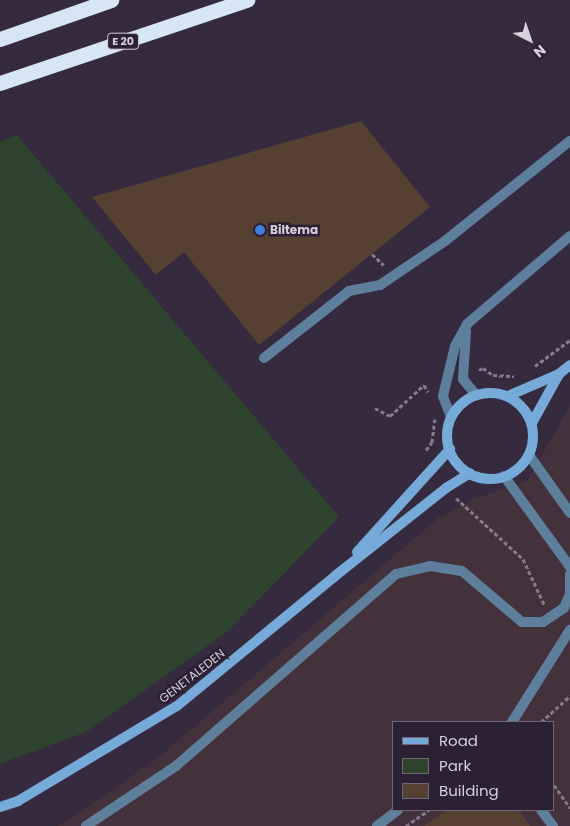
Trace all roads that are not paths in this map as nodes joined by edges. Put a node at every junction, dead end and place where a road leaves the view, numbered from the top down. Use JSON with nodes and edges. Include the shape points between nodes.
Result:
{"nodes":[{"id":1,"x":111,"y":0,"type":"edge"},
{"id":2,"x":248,"y":0,"type":"edge"},
{"id":3,"x":0,"y":39,"type":"edge"},
{"id":4,"x":0,"y":84,"type":"edge"},
{"id":5,"x":570,"y":141,"type":"edge"},
{"id":6,"x":570,"y":236,"type":"edge"},
{"id":7,"x":467,"y":324,"type":"junction"},
{"id":8,"x":264,"y":358,"type":"dead end"},
{"id":9,"x":570,"y":365,"type":"edge"},
{"id":10,"x":559,"y":374,"type":"junction"},
{"id":11,"x":476,"y":395,"type":"junction"},
{"id":12,"x":508,"y":396,"type":"junction"},
{"id":13,"x":451,"y":418,"type":"junction"},
{"id":14,"x":532,"y":423,"type":"junction"},
{"id":15,"x":450,"y":449,"type":"junction"},
{"id":16,"x":529,"y":454,"type":"junction"},
{"id":17,"x":470,"y":473,"type":"junction"},
{"id":18,"x":504,"y":476,"type":"junction"},
{"id":19,"x":570,"y":513,"type":"edge"},
{"id":20,"x":570,"y":567,"type":"edge"},
{"id":21,"x":570,"y":574,"type":"edge"},
{"id":22,"x":335,"y":576,"type":"junction"},
{"id":23,"x":570,"y":594,"type":"edge"},
{"id":24,"x":570,"y":630,"type":"edge"},
{"id":25,"x":513,"y":721,"type":"edge"},
{"id":26,"x":0,"y":807,"type":"edge"},
{"id":27,"x":397,"y":811,"type":"edge"},
{"id":28,"x":542,"y":811,"type":"edge"},
{"id":29,"x":86,"y":826,"type":"edge"},
{"id":30,"x":377,"y":826,"type":"edge"},
{"id":31,"x":553,"y":826,"type":"edge"}],
"edges":[{"from":1,"to":3,"type":"highway"},
{"from":2,"to":4,"type":"highway","number":"E 20"},
{"from":5,"to":8,"type":"lane","via":[[440,244],[380,285],[349,291]]},
{"from":6,"to":7,"type":"lane"},
{"from":7,"to":11,"type":"lane","via":[[463,379]]},
{"from":7,"to":13,"type":"lane","via":[[455,346],[443,396]]},
{"from":9,"to":10,"type":"main road"},
{"from":10,"to":12,"type":"main road"},
{"from":10,"to":14,"type":"main road"},
{"from":11,"to":12,"type":"main road","via":[[493,393]]},
{"from":11,"to":13,"type":"main road","via":[[462,403]]},
{"from":12,"to":14,"type":"main road","via":[[523,407]]},
{"from":13,"to":15,"type":"main road","via":[[448,433]]},
{"from":14,"to":16,"type":"main road"},
{"from":15,"to":17,"type":"main road","via":[[458,464]]},
{"from":15,"to":22,"type":"main road","name":"GENETALEDEN"},
{"from":16,"to":18,"type":"main road","via":[[519,468]]},
{"from":16,"to":19,"type":"lane"},
{"from":17,"to":18,"type":"main road","via":[[488,478]]},
{"from":17,"to":22,"type":"main road","name":"GENETALEDEN","via":[[446,488]]},
{"from":18,"to":20,"type":"lane"},
{"from":21,"to":23,"type":"lane"},
{"from":22,"to":26,"type":"main road","name":"GENETALEDEN","via":[[177,706],[18,801]]},
{"from":23,"to":29,"type":"lane","via":[[564,608],[543,622],[522,622],[462,571],[430,566],[396,574],[176,766]]},
{"from":24,"to":25,"type":"lane"},
{"from":27,"to":30,"type":"lane"},
{"from":28,"to":31,"type":"lane"}]}
